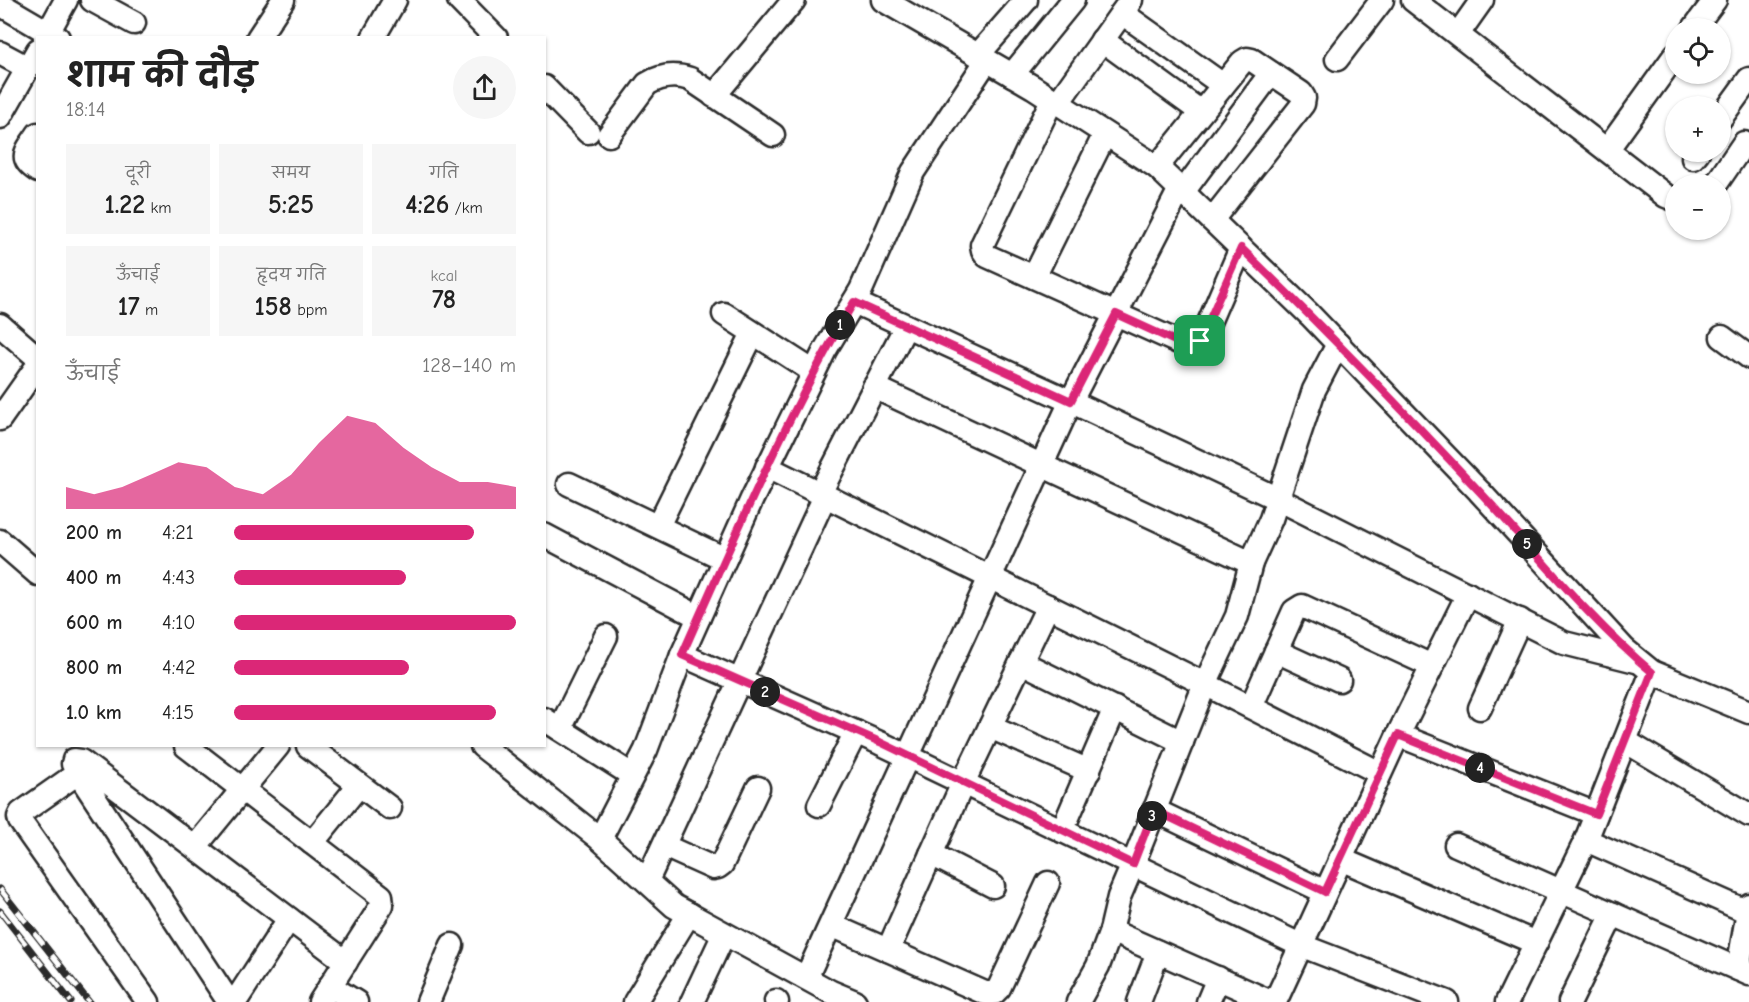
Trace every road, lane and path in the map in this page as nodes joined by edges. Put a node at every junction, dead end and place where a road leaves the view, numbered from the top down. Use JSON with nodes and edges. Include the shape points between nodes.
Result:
{"nodes":[{"id":1,"x":66,"y":0,"type":"edge"},
{"id":2,"x":92,"y":0,"type":"edge"},
{"id":3,"x":283,"y":0,"type":"edge"},
{"id":4,"x":395,"y":0,"type":"edge"},
{"id":5,"x":459,"y":0,"type":"edge"},
{"id":6,"x":794,"y":0,"type":"edge"},
{"id":7,"x":884,"y":0,"type":"edge"},
{"id":8,"x":1026,"y":0,"type":"edge"},
{"id":9,"x":1073,"y":0,"type":"edge"},
{"id":10,"x":1382,"y":0,"type":"edge"},
{"id":11,"x":1413,"y":0,"type":"edge"},
{"id":12,"x":1482,"y":0,"type":"edge"},
{"id":13,"x":1715,"y":0,"type":"edge"},
{"id":14,"x":0,"y":4,"type":"edge"},
{"id":15,"x":1126,"y":7,"type":"edge"},
{"id":16,"x":1702,"y":18,"type":"edge"},
{"id":17,"x":134,"y":23,"type":"dead end"},
{"id":18,"x":384,"y":32,"type":"edge"},
{"id":19,"x":1458,"y":34,"type":"junction"},
{"id":20,"x":48,"y":36,"type":"edge"},
{"id":21,"x":259,"y":36,"type":"edge"},
{"id":22,"x":494,"y":36,"type":"edge"},
{"id":23,"x":36,"y":38,"type":"edge"},
{"id":24,"x":1102,"y":40,"type":"junction"},
{"id":25,"x":36,"y":46,"type":"edge"},
{"id":26,"x":0,"y":53,"type":"edge"},
{"id":27,"x":36,"y":57,"type":"edge"},
{"id":28,"x":983,"y":58,"type":"junction"},
{"id":29,"x":1337,"y":59,"type":"dead end"},
{"id":30,"x":1665,"y":69,"type":"edge"},
{"id":31,"x":1271,"y":73,"type":"junction"},
{"id":32,"x":1012,"y":75,"type":"junction"},
{"id":33,"x":1749,"y":79,"type":"edge"},
{"id":34,"x":1223,"y":85,"type":"junction"},
{"id":35,"x":546,"y":89,"type":"edge"},
{"id":36,"x":714,"y":96,"type":"junction"},
{"id":37,"x":1054,"y":102,"type":"junction"},
{"id":38,"x":1731,"y":105,"type":"edge"},
{"id":39,"x":1201,"y":112,"type":"junction"},
{"id":40,"x":0,"y":117,"type":"edge"},
{"id":41,"x":1731,"y":131,"type":"edge"},
{"id":42,"x":1105,"y":134,"type":"junction"},
{"id":43,"x":773,"y":135,"type":"dead end"},
{"id":44,"x":36,"y":138,"type":"edge"},
{"id":45,"x":1747,"y":145,"type":"edge"},
{"id":46,"x":1606,"y":150,"type":"junction"},
{"id":47,"x":1157,"y":167,"type":"junction"},
{"id":48,"x":36,"y":170,"type":"edge"},
{"id":49,"x":1724,"y":174,"type":"edge"},
{"id":50,"x":1182,"y":190,"type":"junction"},
{"id":51,"x":1665,"y":195,"type":"edge"},
{"id":52,"x":1212,"y":220,"type":"junction"},
{"id":53,"x":1241,"y":248,"type":"junction"},
{"id":54,"x":1034,"y":277,"type":"junction"},
{"id":55,"x":854,"y":302,"type":"junction"},
{"id":56,"x":724,"y":314,"type":"dead end"},
{"id":57,"x":1116,"y":314,"type":"junction"},
{"id":58,"x":906,"y":326,"type":"junction"},
{"id":59,"x":1,"y":330,"type":"edge"},
{"id":60,"x":753,"y":333,"type":"junction"},
{"id":61,"x":1722,"y":337,"type":"dead end"},
{"id":62,"x":1338,"y":345,"type":"junction"},
{"id":63,"x":35,"y":351,"type":"edge"},
{"id":64,"x":1749,"y":357,"type":"edge"},
{"id":65,"x":814,"y":372,"type":"junction"},
{"id":66,"x":874,"y":387,"type":"junction"},
{"id":67,"x":1071,"y":401,"type":"junction"},
{"id":68,"x":0,"y":419,"type":"edge"},
{"id":69,"x":1042,"y":466,"type":"junction"},
{"id":70,"x":768,"y":467,"type":"junction"},
{"id":71,"x":569,"y":484,"type":"dead end"},
{"id":72,"x":822,"y":494,"type":"junction"},
{"id":73,"x":1278,"y":500,"type":"junction"},
{"id":74,"x":658,"y":526,"type":"junction"},
{"id":75,"x":546,"y":536,"type":"edge"},
{"id":76,"x":0,"y":541,"type":"edge"},
{"id":77,"x":725,"y":559,"type":"junction"},
{"id":78,"x":1251,"y":563,"type":"junction"},
{"id":79,"x":36,"y":572,"type":"edge"},
{"id":80,"x":989,"y":577,"type":"junction"},
{"id":81,"x":1468,"y":594,"type":"junction"},
{"id":82,"x":1048,"y":606,"type":"junction"},
{"id":83,"x":699,"y":617,"type":"junction"},
{"id":84,"x":1520,"y":620,"type":"junction"},
{"id":85,"x":606,"y":636,"type":"dead end"},
{"id":86,"x":1276,"y":651,"type":"junction"},
{"id":87,"x":682,"y":655,"type":"junction"},
{"id":88,"x":1021,"y":662,"type":"junction"},
{"id":89,"x":1432,"y":666,"type":"junction"},
{"id":90,"x":1645,"y":667,"type":"junction"},
{"id":91,"x":1339,"y":680,"type":"dead end"},
{"id":92,"x":741,"y":681,"type":"junction"},
{"id":93,"x":1205,"y":684,"type":"junction"},
{"id":94,"x":1251,"y":707,"type":"junction"},
{"id":95,"x":1115,"y":708,"type":"junction"},
{"id":96,"x":1480,"y":708,"type":"dead end"},
{"id":97,"x":1749,"y":712,"type":"edge"},
{"id":98,"x":552,"y":724,"type":"edge"},
{"id":99,"x":990,"y":727,"type":"junction"},
{"id":100,"x":856,"y":732,"type":"junction"},
{"id":101,"x":1398,"y":735,"type":"junction"},
{"id":102,"x":1625,"y":741,"type":"junction"},
{"id":103,"x":1182,"y":742,"type":"junction"},
{"id":104,"x":187,"y":747,"type":"edge"},
{"id":105,"x":277,"y":747,"type":"edge"},
{"id":106,"x":309,"y":747,"type":"edge"},
{"id":107,"x":483,"y":747,"type":"edge"},
{"id":108,"x":908,"y":756,"type":"junction"},
{"id":109,"x":1089,"y":771,"type":"junction"},
{"id":110,"x":78,"y":773,"type":"junction"},
{"id":111,"x":1380,"y":773,"type":"junction"},
{"id":112,"x":632,"y":776,"type":"junction"},
{"id":113,"x":963,"y":783,"type":"junction"},
{"id":114,"x":359,"y":785,"type":"junction"},
{"id":115,"x":243,"y":789,"type":"junction"},
{"id":116,"x":758,"y":789,"type":"dead end"},
{"id":117,"x":819,"y":805,"type":"dead end"},
{"id":118,"x":390,"y":808,"type":"dead end"},
{"id":119,"x":1154,"y":810,"type":"junction"},
{"id":120,"x":1596,"y":814,"type":"junction"},
{"id":121,"x":1749,"y":815,"type":"edge"},
{"id":122,"x":1062,"y":831,"type":"junction"},
{"id":123,"x":600,"y":839,"type":"junction"},
{"id":124,"x":1586,"y":840,"type":"junction"},
{"id":125,"x":312,"y":843,"type":"junction"},
{"id":126,"x":1456,"y":844,"type":"dead end"},
{"id":127,"x":664,"y":846,"type":"junction"},
{"id":128,"x":195,"y":847,"type":"junction"},
{"id":129,"x":931,"y":854,"type":"junction"},
{"id":130,"x":1340,"y":859,"type":"junction"},
{"id":131,"x":1133,"y":864,"type":"junction"},
{"id":132,"x":647,"y":881,"type":"junction"},
{"id":133,"x":1048,"y":883,"type":"dead end"},
{"id":134,"x":993,"y":886,"type":"dead end"},
{"id":135,"x":1561,"y":891,"type":"junction"},
{"id":136,"x":1325,"y":892,"type":"junction"},
{"id":137,"x":1748,"y":909,"type":"edge"},
{"id":138,"x":689,"y":914,"type":"junction"},
{"id":139,"x":1613,"y":914,"type":"junction"},
{"id":140,"x":289,"y":919,"type":"junction"},
{"id":141,"x":831,"y":925,"type":"junction"},
{"id":142,"x":1111,"y":931,"type":"junction"},
{"id":143,"x":724,"y":934,"type":"junction"},
{"id":144,"x":1536,"y":943,"type":"junction"},
{"id":145,"x":452,"y":945,"type":"dead end"},
{"id":146,"x":1300,"y":945,"type":"junction"},
{"id":147,"x":888,"y":950,"type":"junction"},
{"id":148,"x":1158,"y":952,"type":"junction"},
{"id":149,"x":346,"y":962,"type":"junction"},
{"id":150,"x":1743,"y":972,"type":"edge"},
{"id":151,"x":806,"y":978,"type":"junction"},
{"id":152,"x":1218,"y":978,"type":"junction"},
{"id":153,"x":325,"y":994,"type":"edge"},
{"id":154,"x":1515,"y":1000,"type":"edge"},
{"id":155,"x":148,"y":1002,"type":"edge"},
{"id":156,"x":229,"y":1002,"type":"edge"},
{"id":157,"x":235,"y":1002,"type":"edge"},
{"id":158,"x":356,"y":1002,"type":"edge"},
{"id":159,"x":428,"y":1002,"type":"edge"},
{"id":160,"x":635,"y":1002,"type":"edge"},
{"id":161,"x":692,"y":1002,"type":"edge"},
{"id":162,"x":855,"y":1002,"type":"edge"},
{"id":163,"x":1078,"y":1002,"type":"edge"},
{"id":164,"x":1139,"y":1002,"type":"edge"},
{"id":165,"x":1208,"y":1002,"type":"edge"},
{"id":166,"x":1273,"y":1002,"type":"edge"},
{"id":167,"x":1447,"y":1002,"type":"edge"},
{"id":168,"x":1570,"y":1002,"type":"edge"}],
"edges":[{"from":1,"to":20,"type":"street"},
{"from":2,"to":17,"type":"street"},
{"from":3,"to":21,"type":"street"},
{"from":4,"to":18,"type":"street"},
{"from":5,"to":22,"type":"street"},
{"from":6,"to":36,"type":"street"},
{"from":7,"to":28,"type":"street"},
{"from":8,"to":28,"type":"street"},
{"from":9,"to":32,"type":"street"},
{"from":10,"to":29,"type":"street"},
{"from":11,"to":19,"type":"street"},
{"from":12,"to":19,"type":"street"},
{"from":13,"to":16,"type":"street"},
{"from":14,"to":23,"type":"street"},
{"from":15,"to":24,"type":"street"},
{"from":15,"to":34,"type":"street"},
{"from":19,"to":46,"type":"street"},
{"from":24,"to":37,"type":"street"},
{"from":24,"to":39,"type":"street"},
{"from":25,"to":26,"type":"street"},
{"from":27,"to":40,"type":"street"},
{"from":28,"to":32,"type":"street"},
{"from":28,"to":55,"type":"street","via":[[913,172]]},
{"from":30,"to":46,"type":"street"},
{"from":31,"to":34,"type":"street","via":[[1247,59]]},
{"from":31,"to":50,"type":"street"},
{"from":31,"to":52,"type":"street","via":[[1301,93],[1303,104]]},
{"from":32,"to":37,"type":"street"},
{"from":33,"to":38,"type":"street"},
{"from":34,"to":39,"type":"street"},
{"from":35,"to":36,"type":"street","via":[[599,133],[655,79],[681,76]]},
{"from":36,"to":43,"type":"street"},
{"from":37,"to":42,"type":"street"},
{"from":37,"to":54,"type":"street","via":[[982,245],[987,256]]},
{"from":39,"to":47,"type":"street"},
{"from":41,"to":45,"type":"street"},
{"from":42,"to":47,"type":"street"},
{"from":42,"to":54,"type":"street"},
{"from":44,"to":48,"type":"street","via":[[25,154],[26,164]]},
{"from":45,"to":49,"type":"street"},
{"from":46,"to":51,"type":"street"},
{"from":47,"to":50,"type":"street"},
{"from":50,"to":52,"type":"street"},
{"from":50,"to":57,"type":"street"},
{"from":52,"to":53,"type":"street"},
{"from":53,"to":57,"type":"street","via":[[1195,346],[1186,346]]},
{"from":53,"to":62,"type":"street"},
{"from":54,"to":57,"type":"street"},
{"from":55,"to":58,"type":"street"},
{"from":55,"to":65,"type":"street"},
{"from":56,"to":60,"type":"street"},
{"from":57,"to":67,"type":"street"},
{"from":58,"to":66,"type":"street"},
{"from":58,"to":67,"type":"street"},
{"from":59,"to":63,"type":"street"},
{"from":60,"to":65,"type":"street"},
{"from":60,"to":74,"type":"street"},
{"from":61,"to":64,"type":"street"},
{"from":62,"to":73,"type":"street","via":[[1314,390]]},
{"from":62,"to":90,"type":"street"},
{"from":63,"to":68,"type":"street"},
{"from":65,"to":70,"type":"street"},
{"from":66,"to":69,"type":"street"},
{"from":66,"to":72,"type":"street"},
{"from":67,"to":69,"type":"street"},
{"from":67,"to":73,"type":"street"},
{"from":69,"to":78,"type":"street"},
{"from":69,"to":80,"type":"street"},
{"from":70,"to":72,"type":"street"},
{"from":70,"to":77,"type":"street"},
{"from":71,"to":74,"type":"street"},
{"from":72,"to":80,"type":"street"},
{"from":72,"to":92,"type":"street"},
{"from":73,"to":78,"type":"street"},
{"from":73,"to":81,"type":"street"},
{"from":74,"to":77,"type":"street"},
{"from":75,"to":83,"type":"street"},
{"from":76,"to":79,"type":"street"},
{"from":77,"to":83,"type":"street"},
{"from":78,"to":93,"type":"street","via":[[1237,616]]},
{"from":80,"to":82,"type":"street"},
{"from":80,"to":108,"type":"street"},
{"from":81,"to":84,"type":"street"},
{"from":81,"to":89,"type":"street"},
{"from":82,"to":88,"type":"street"},
{"from":82,"to":93,"type":"street"},
{"from":83,"to":87,"type":"street"},
{"from":84,"to":90,"type":"street","via":[[1564,642]]},
{"from":84,"to":96,"type":"street"},
{"from":85,"to":98,"type":"street"},
{"from":86,"to":89,"type":"street","via":[[1293,611],[1302,606]]},
{"from":86,"to":91,"type":"street"},
{"from":86,"to":94,"type":"street"},
{"from":87,"to":92,"type":"street"},
{"from":87,"to":112,"type":"street","via":[[646,750]]},
{"from":88,"to":95,"type":"street"},
{"from":88,"to":99,"type":"street"},
{"from":89,"to":101,"type":"street"},
{"from":90,"to":97,"type":"street"},
{"from":90,"to":102,"type":"street"},
{"from":92,"to":100,"type":"street"},
{"from":92,"to":127,"type":"street"},
{"from":93,"to":94,"type":"street"},
{"from":93,"to":103,"type":"street"},
{"from":94,"to":111,"type":"street"},
{"from":95,"to":103,"type":"street"},
{"from":95,"to":109,"type":"street"},
{"from":98,"to":112,"type":"street"},
{"from":99,"to":109,"type":"street"},
{"from":99,"to":113,"type":"street"},
{"from":100,"to":108,"type":"street"},
{"from":100,"to":117,"type":"street"},
{"from":101,"to":111,"type":"street"},
{"from":101,"to":120,"type":"street"},
{"from":102,"to":120,"type":"street"},
{"from":102,"to":121,"type":"street"},
{"from":103,"to":119,"type":"street"},
{"from":104,"to":115,"type":"street"},
{"from":105,"to":115,"type":"street"},
{"from":106,"to":114,"type":"street"},
{"from":107,"to":123,"type":"street"},
{"from":108,"to":113,"type":"street"},
{"from":108,"to":141,"type":"street"},
{"from":109,"to":122,"type":"street"},
{"from":110,"to":128,"type":"street","via":[[73,764],[77,759]]},
{"from":110,"to":155,"type":"street","via":[[21,813],[20,821]]},
{"from":110,"to":156,"type":"street"},
{"from":111,"to":130,"type":"street"},
{"from":112,"to":123,"type":"street"},
{"from":113,"to":122,"type":"street"},
{"from":113,"to":129,"type":"street"},
{"from":114,"to":118,"type":"street"},
{"from":114,"to":125,"type":"street"},
{"from":115,"to":125,"type":"street"},
{"from":115,"to":128,"type":"street"},
{"from":116,"to":127,"type":"street","via":[[718,867]]},
{"from":119,"to":131,"type":"street"},
{"from":119,"to":136,"type":"street"},
{"from":120,"to":124,"type":"street"},
{"from":122,"to":131,"type":"street"},
{"from":123,"to":132,"type":"street"},
{"from":124,"to":135,"type":"street"},
{"from":124,"to":137,"type":"street"},
{"from":125,"to":149,"type":"street","via":[[383,901]]},
{"from":126,"to":135,"type":"street"},
{"from":127,"to":132,"type":"street"},
{"from":128,"to":140,"type":"street"},
{"from":129,"to":134,"type":"street"},
{"from":129,"to":147,"type":"street"},
{"from":130,"to":136,"type":"street"},
{"from":130,"to":144,"type":"street"},
{"from":131,"to":142,"type":"street","via":[[1119,897]]},
{"from":131,"to":146,"type":"street"},
{"from":132,"to":138,"type":"street"},
{"from":133,"to":147,"type":"street","via":[[994,993],[985,993]]},
{"from":135,"to":139,"type":"street"},
{"from":135,"to":144,"type":"street"},
{"from":136,"to":146,"type":"street"},
{"from":137,"to":150,"type":"street"},
{"from":138,"to":143,"type":"street"},
{"from":138,"to":160,"type":"street"},
{"from":139,"to":150,"type":"street"},
{"from":139,"to":168,"type":"street"},
{"from":140,"to":149,"type":"street"},
{"from":140,"to":157,"type":"street"},
{"from":141,"to":147,"type":"street"},
{"from":141,"to":151,"type":"street"},
{"from":142,"to":148,"type":"street"},
{"from":142,"to":163,"type":"street"},
{"from":143,"to":151,"type":"street"},
{"from":143,"to":161,"type":"street"},
{"from":144,"to":154,"type":"street"},
{"from":145,"to":159,"type":"street"},
{"from":146,"to":166,"type":"street"},
{"from":146,"to":167,"type":"street"},
{"from":148,"to":152,"type":"street"},
{"from":148,"to":164,"type":"street"},
{"from":149,"to":153,"type":"street"},
{"from":151,"to":162,"type":"street"},
{"from":152,"to":165,"type":"street"},
{"from":152,"to":166,"type":"street"},
{"from":153,"to":158,"type":"street"}]}
